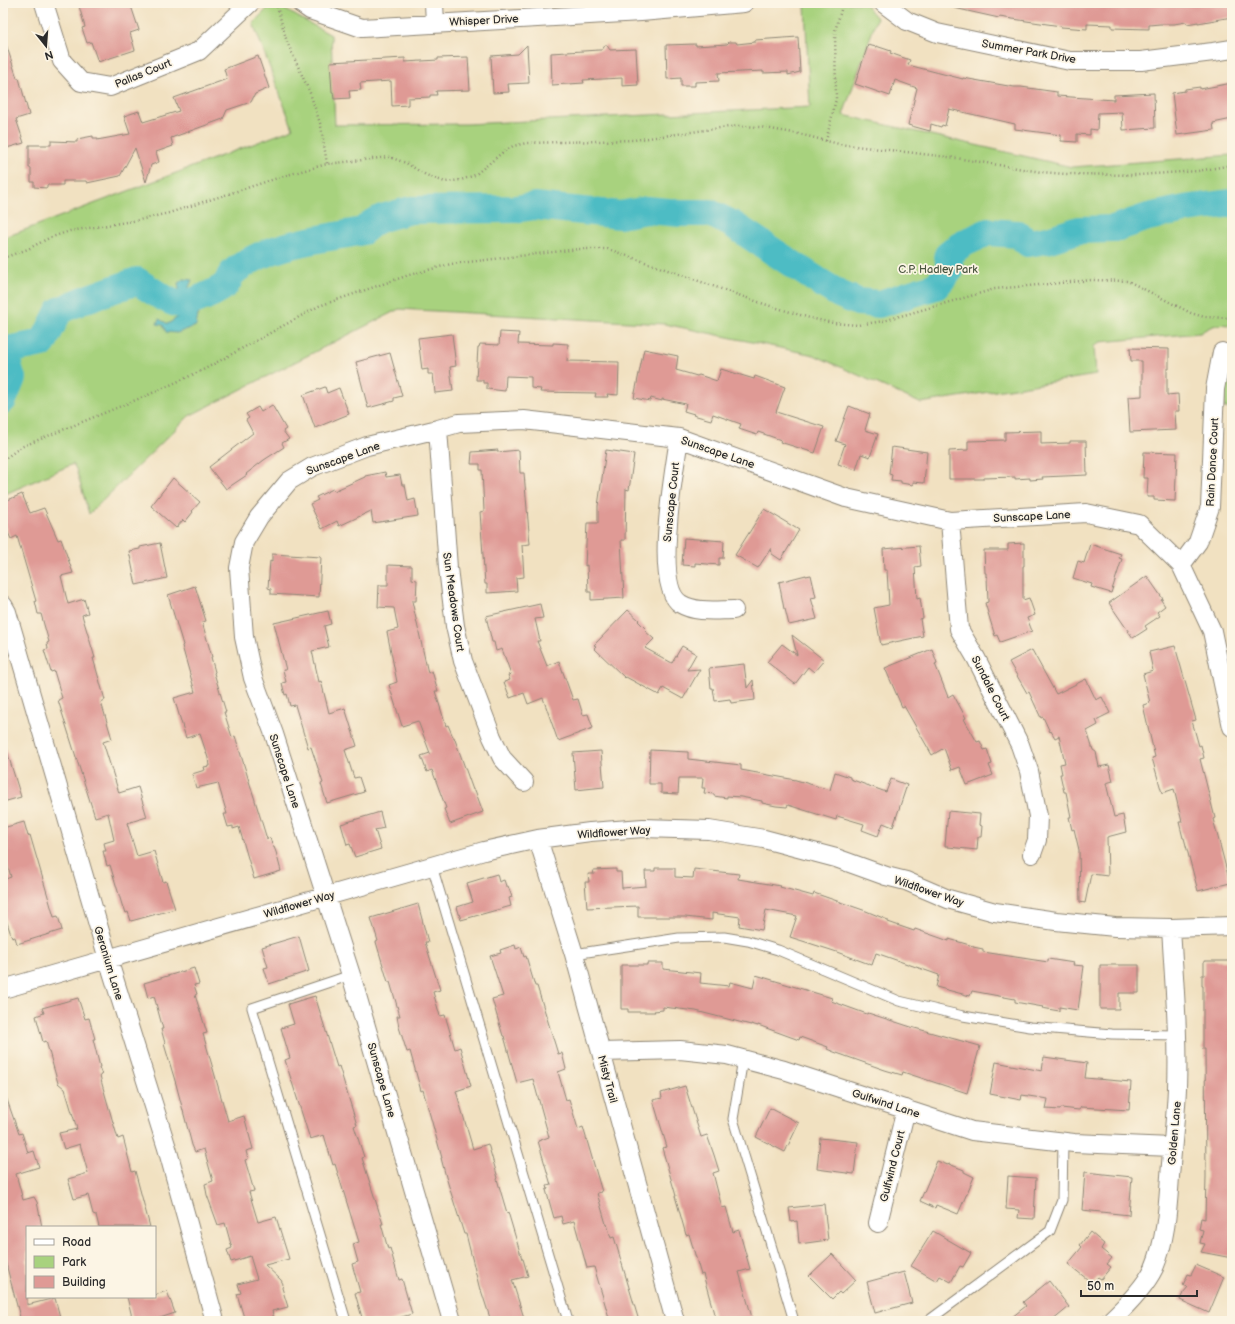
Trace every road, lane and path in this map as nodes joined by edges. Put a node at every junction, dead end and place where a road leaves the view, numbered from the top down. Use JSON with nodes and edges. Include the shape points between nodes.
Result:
{"nodes":[{"id":1,"x":44,"y":3,"type":"edge"},
{"id":2,"x":250,"y":3,"type":"edge"},
{"id":3,"x":276,"y":3,"type":"edge"},
{"id":4,"x":300,"y":3,"type":"edge"},
{"id":5,"x":434,"y":3,"type":"edge"},
{"id":6,"x":744,"y":3,"type":"edge"},
{"id":7,"x":843,"y":3,"type":"edge"},
{"id":8,"x":883,"y":3,"type":"edge"},
{"id":9,"x":640,"y":8,"type":"edge"},
{"id":10,"x":435,"y":23,"type":"junction"},
{"id":11,"x":1232,"y":49,"type":"edge"},
{"id":12,"x":826,"y":140,"type":"junction"},
{"id":13,"x":327,"y":164,"type":"junction"},
{"id":14,"x":1232,"y":165,"type":"edge"},
{"id":15,"x":3,"y":258,"type":"edge"},
{"id":16,"x":1232,"y":318,"type":"edge"},
{"id":17,"x":1222,"y":352,"type":"dead end"},
{"id":18,"x":438,"y":430,"type":"junction"},
{"id":19,"x":679,"y":438,"type":"junction"},
{"id":20,"x":3,"y":460,"type":"edge"},
{"id":21,"x":950,"y":520,"type":"junction"},
{"id":22,"x":1181,"y":565,"type":"junction"},
{"id":23,"x":3,"y":605,"type":"edge"},
{"id":24,"x":734,"y":610,"type":"dead end"},
{"id":25,"x":1232,"y":727,"type":"edge"},
{"id":26,"x":524,"y":782,"type":"dead end"},
{"id":27,"x":538,"y":839,"type":"junction"},
{"id":28,"x":1032,"y":854,"type":"dead end"},
{"id":29,"x":432,"y":866,"type":"junction"},
{"id":30,"x":326,"y":896,"type":"junction"},
{"id":31,"x":1232,"y":926,"type":"edge"},
{"id":32,"x":1171,"y":928,"type":"junction"},
{"id":33,"x":574,"y":954,"type":"junction"},
{"id":34,"x":108,"y":959,"type":"junction"},
{"id":35,"x":351,"y":975,"type":"junction"},
{"id":36,"x":3,"y":989,"type":"edge"},
{"id":37,"x":1177,"y":1035,"type":"junction"},
{"id":38,"x":601,"y":1052,"type":"junction"},
{"id":39,"x":743,"y":1059,"type":"junction"},
{"id":40,"x":906,"y":1109,"type":"junction"},
{"id":41,"x":1063,"y":1142,"type":"junction"},
{"id":42,"x":1172,"y":1147,"type":"junction"},
{"id":43,"x":878,"y":1223,"type":"dead end"},
{"id":44,"x":215,"y":1321,"type":"edge"},
{"id":45,"x":346,"y":1321,"type":"edge"},
{"id":46,"x":452,"y":1321,"type":"edge"},
{"id":47,"x":568,"y":1321,"type":"edge"},
{"id":48,"x":676,"y":1321,"type":"edge"},
{"id":49,"x":794,"y":1321,"type":"edge"},
{"id":50,"x":928,"y":1321,"type":"edge"},
{"id":51,"x":1110,"y":1321,"type":"edge"}],
"edges":[{"from":1,"to":2,"type":"street","name":"Pallas Court","via":[[62,61],[80,82],[110,87],[198,51]]},
{"from":3,"to":13,"type":"path","via":[[287,42],[322,126]]},
{"from":4,"to":10,"type":"street","name":"Whisper Drive","via":[[310,10],[362,28]]},
{"from":5,"to":10,"type":"street"},
{"from":6,"to":9,"type":"street","name":"Whisper Drive"},
{"from":7,"to":12,"type":"path","via":[[835,31],[836,99]]},
{"from":8,"to":11,"type":"street","name":"Summer Park Drive","via":[[907,21],[937,33],[1070,61],[1141,61]]},
{"from":9,"to":10,"type":"street","name":"Whisper Drive"},
{"from":12,"to":13,"type":"path","via":[[774,129],[739,126],[634,140],[527,143],[513,146],[503,152],[475,175],[462,180],[444,182],[389,157]]},
{"from":12,"to":14,"type":"path","via":[[867,148],[1066,174],[1138,175],[1198,171]]},
{"from":13,"to":15,"type":"path","via":[[169,213],[70,231]]},
{"from":16,"to":20,"type":"path","via":[[1204,317],[1191,313],[1128,281],[1092,280],[995,289],[883,321],[858,325],[833,323],[764,304],[608,249],[579,249],[450,264],[409,274],[319,306],[203,370],[21,447]]},
{"from":17,"to":22,"type":"street","name":"Rain Dance Court","via":[[1215,389],[1210,507],[1198,542]]},
{"from":18,"to":19,"type":"street","name":"Sunscape Lane","via":[[459,422],[524,420]]},
{"from":18,"to":26,"type":"street","name":"Sun Meadows Court","via":[[448,568],[455,626],[463,661],[502,758]]},
{"from":18,"to":30,"type":"street","name":"Sunscape Lane","via":[[367,446],[312,467],[289,481],[259,517],[244,542],[239,575],[244,637],[253,678],[274,734]]},
{"from":19,"to":21,"type":"street","name":"Sunscape Lane","via":[[846,498]]},
{"from":19,"to":24,"type":"street","name":"Sunscape Court","via":[[667,528],[668,584],[680,603],[697,610]]},
{"from":21,"to":22,"type":"street","name":"Sunscape Lane","via":[[1086,513],[1139,524]]},
{"from":21,"to":28,"type":"street","name":"Sundale Court","via":[[959,629],[1020,745],[1029,771],[1038,816],[1037,840]]},
{"from":22,"to":25,"type":"street","via":[[1212,631]]},
{"from":23,"to":34,"type":"street","name":"Geranium Lane"},
{"from":27,"to":29,"type":"street","name":"Wildflower Way"},
{"from":27,"to":32,"type":"street","name":"Wildflower Way","via":[[643,828],[709,830],[764,839],[836,858],[906,881],[948,899],[995,912],[1115,927]]},
{"from":27,"to":33,"type":"street","name":"Misty Trail"},
{"from":29,"to":30,"type":"street","name":"Wildflower Way"},
{"from":29,"to":47,"type":"lane"},
{"from":30,"to":34,"type":"street","name":"Wildflower Way"},
{"from":30,"to":35,"type":"street","name":"Sunscape Lane"},
{"from":31,"to":32,"type":"street","name":"Wildflower Way"},
{"from":32,"to":37,"type":"street","name":"Golden Lane"},
{"from":33,"to":37,"type":"lane","via":[[679,938],[724,937],[778,950],[899,1001],[963,1016],[1030,1027],[1112,1034]]},
{"from":33,"to":38,"type":"street","name":"Misty Trail"},
{"from":34,"to":36,"type":"street","name":"Wildflower Way"},
{"from":34,"to":44,"type":"street","name":"Geranium Lane","via":[[167,1148]]},
{"from":35,"to":45,"type":"lane","via":[[252,1008]]},
{"from":35,"to":46,"type":"street","name":"Sunscape Lane"},
{"from":37,"to":42,"type":"street","name":"Golden Lane","via":[[1177,1090]]},
{"from":38,"to":39,"type":"street","name":"Gulfwind Lane","via":[[680,1050]]},
{"from":38,"to":48,"type":"street","name":"Misty Trail"},
{"from":39,"to":40,"type":"street","name":"Gulfwind Lane"},
{"from":39,"to":49,"type":"lane","via":[[733,1119]]},
{"from":40,"to":41,"type":"street","name":"Gulfwind Lane","via":[[972,1131]]},
{"from":40,"to":43,"type":"street","name":"Gulfwind Court"},
{"from":41,"to":42,"type":"street","name":"Gulfwind Lane"},
{"from":41,"to":50,"type":"lane","via":[[1062,1200],[1050,1231]]},
{"from":42,"to":51,"type":"street","name":"Golden Lane","via":[[1167,1218],[1153,1268],[1139,1290]]}]}
